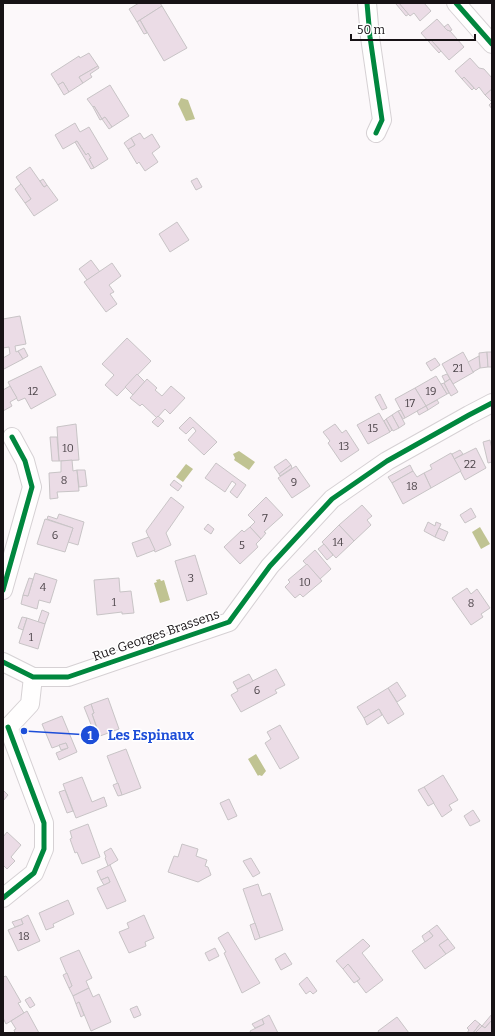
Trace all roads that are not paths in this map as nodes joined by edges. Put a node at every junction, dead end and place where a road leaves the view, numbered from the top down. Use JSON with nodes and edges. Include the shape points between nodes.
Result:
{"nodes":[{"id":1,"x":367,"y":3,"type":"edge"},
{"id":2,"x":456,"y":3,"type":"edge"},
{"id":3,"x":492,"y":44,"type":"edge"},
{"id":4,"x":376,"y":133,"type":"dead end"},
{"id":5,"x":492,"y":403,"type":"edge"},
{"id":6,"x":12,"y":437,"type":"dead end"},
{"id":7,"x":3,"y":590,"type":"edge"},
{"id":8,"x":3,"y":662,"type":"edge"},
{"id":9,"x":33,"y":677,"type":"junction"},
{"id":10,"x":6,"y":730,"type":"edge"},
{"id":11,"x":3,"y":898,"type":"edge"}],
"edges":[{"from":1,"to":4,"type":"street","via":[[382,120]]},
{"from":2,"to":3,"type":"street"},
{"from":5,"to":9,"type":"street","name":"Rue Georges Brassens","via":[[387,460],[332,499],[270,566],[229,622],[68,677]]},
{"from":6,"to":7,"type":"street","via":[[25,462],[32,487]]},
{"from":8,"to":9,"type":"street"},
{"from":9,"to":10,"type":"street","via":[[30,704]]},
{"from":10,"to":11,"type":"street","via":[[44,823],[44,849],[34,873]]}]}
